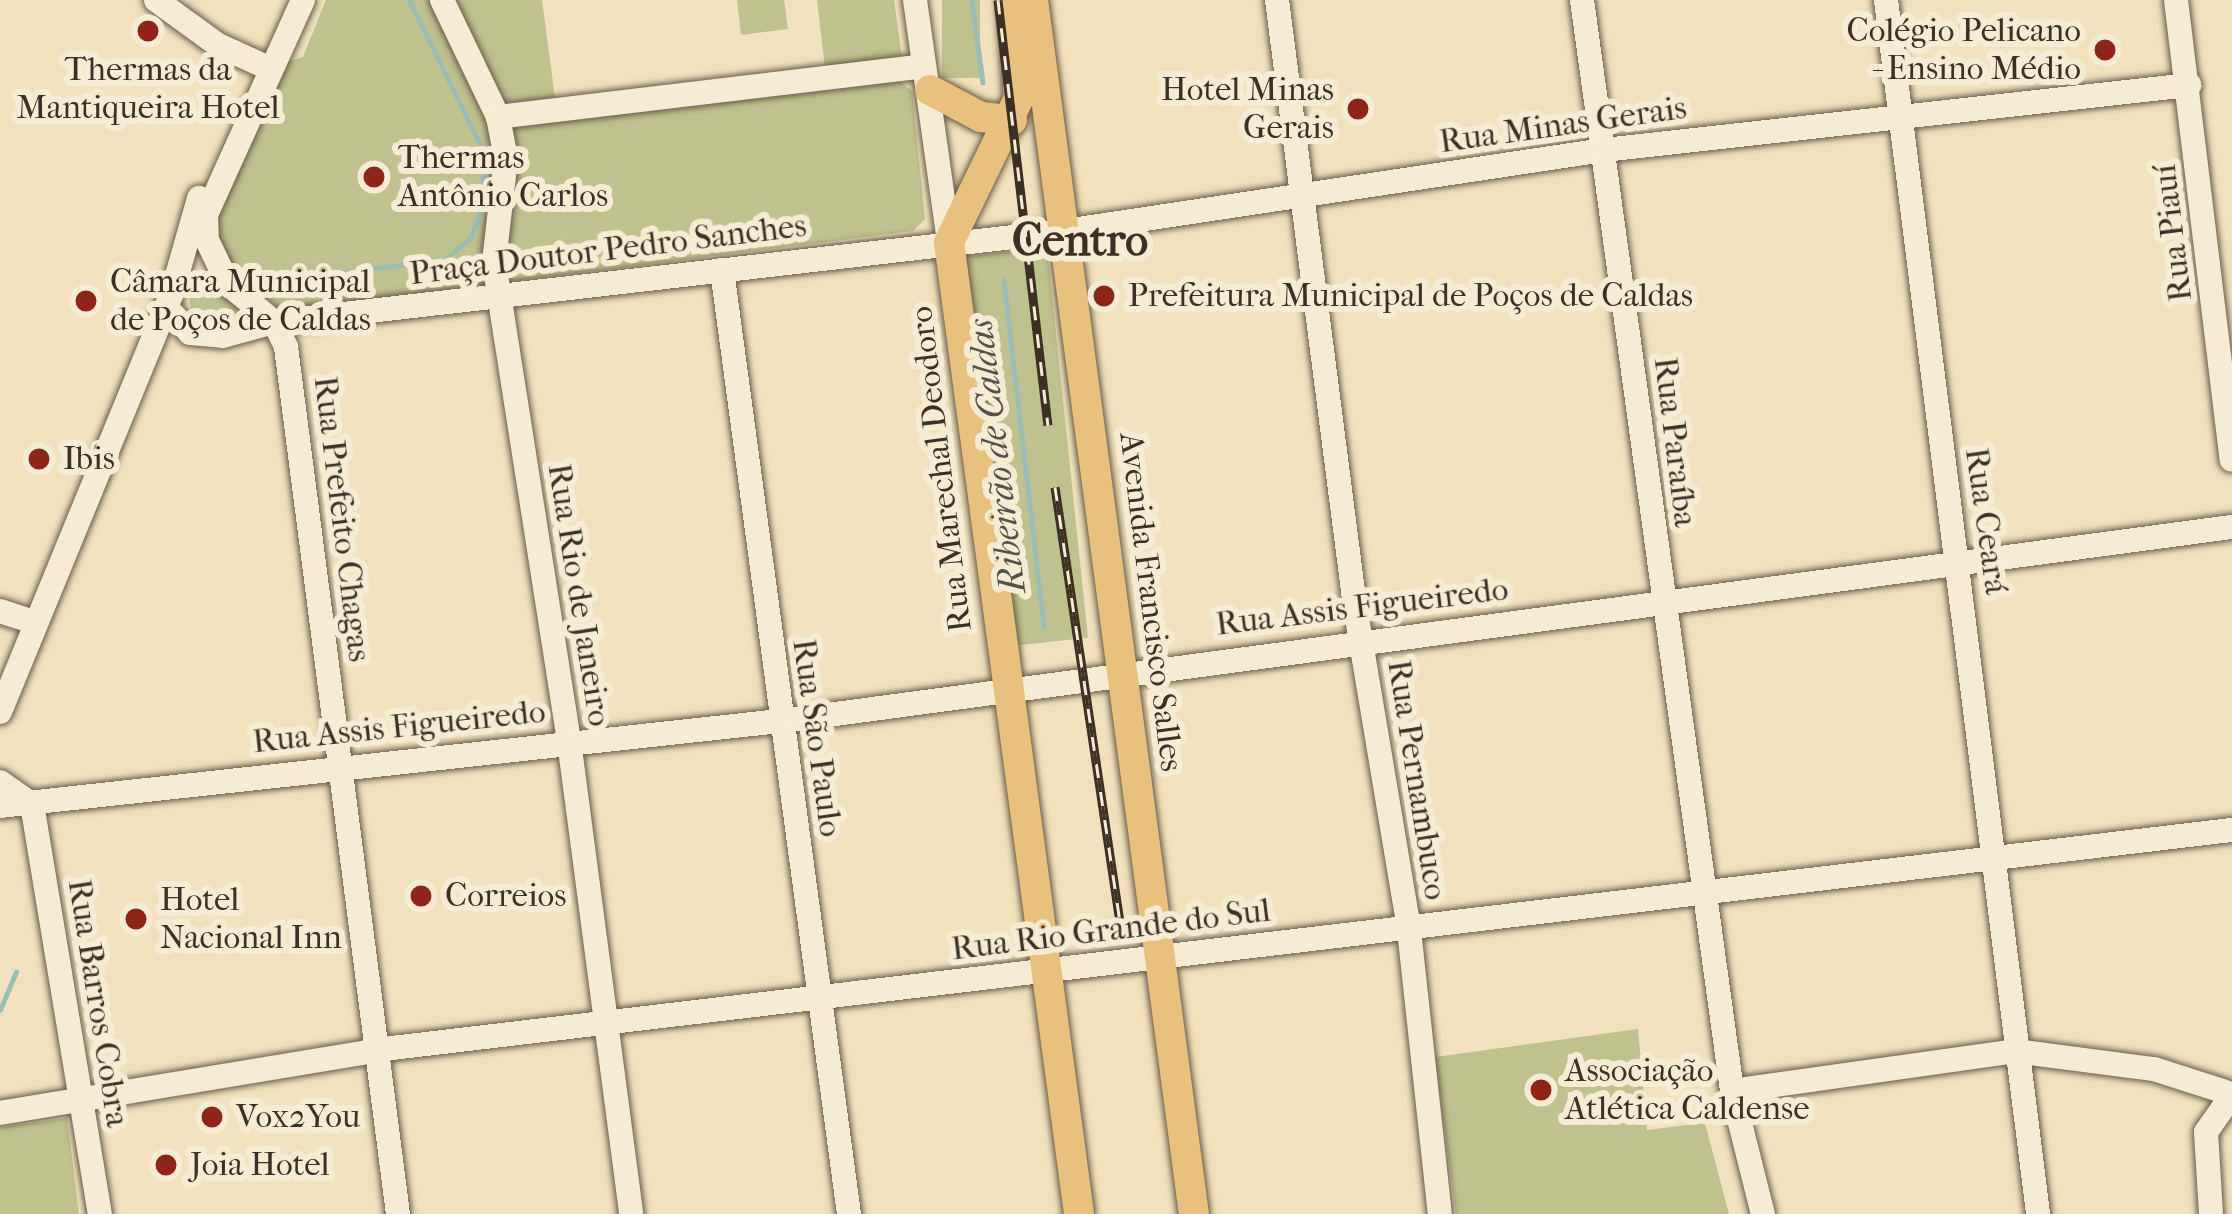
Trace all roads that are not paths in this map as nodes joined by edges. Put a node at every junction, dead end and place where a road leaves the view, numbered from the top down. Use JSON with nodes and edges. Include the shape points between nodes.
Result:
{"nodes":[{"id":1,"x":157,"y":0,"type":"edge"},
{"id":2,"x":290,"y":0,"type":"edge"},
{"id":3,"x":303,"y":0,"type":"edge"},
{"id":4,"x":442,"y":0,"type":"edge"},
{"id":5,"x":915,"y":0,"type":"edge"},
{"id":6,"x":1012,"y":0,"type":"edge"},
{"id":7,"x":1033,"y":0,"type":"edge"},
{"id":8,"x":1277,"y":0,"type":"edge"},
{"id":9,"x":1582,"y":0,"type":"edge"},
{"id":10,"x":1886,"y":0,"type":"edge"},
{"id":11,"x":2176,"y":0,"type":"edge"},
{"id":12,"x":266,"y":66,"type":"junction"},
{"id":13,"x":927,"y":78,"type":"junction"},
{"id":14,"x":2188,"y":85,"type":"junction"},
{"id":15,"x":1900,"y":113,"type":"junction"},
{"id":16,"x":498,"y":117,"type":"junction"},
{"id":17,"x":1012,"y":120,"type":"junction"},
{"id":18,"x":1604,"y":150,"type":"junction"},
{"id":19,"x":1304,"y":199,"type":"junction"},
{"id":20,"x":2232,"y":215,"type":"edge"},
{"id":21,"x":2205,"y":220,"type":"junction"},
{"id":22,"x":1065,"y":231,"type":"junction"},
{"id":23,"x":950,"y":242,"type":"junction"},
{"id":24,"x":722,"y":270,"type":"junction"},
{"id":25,"x":228,"y":284,"type":"junction"},
{"id":26,"x":170,"y":297,"type":"junction"},
{"id":27,"x":500,"y":298,"type":"junction"},
{"id":28,"x":274,"y":322,"type":"junction"},
{"id":29,"x":2232,"y":460,"type":"edge"},
{"id":30,"x":2232,"y":526,"type":"edge"},
{"id":31,"x":1958,"y":561,"type":"junction"},
{"id":32,"x":1663,"y":604,"type":"junction"},
{"id":33,"x":0,"y":611,"type":"edge"},
{"id":34,"x":34,"y":622,"type":"junction"},
{"id":35,"x":1361,"y":639,"type":"junction"},
{"id":36,"x":1124,"y":670,"type":"junction"},
{"id":37,"x":1020,"y":683,"type":"junction"},
{"id":38,"x":0,"y":712,"type":"edge"},
{"id":39,"x":779,"y":721,"type":"junction"},
{"id":40,"x":569,"y":741,"type":"junction"},
{"id":41,"x":339,"y":765,"type":"junction"},
{"id":42,"x":0,"y":782,"type":"edge"},
{"id":43,"x":32,"y":804,"type":"junction"},
{"id":44,"x":0,"y":806,"type":"edge"},
{"id":45,"x":2232,"y":830,"type":"edge"},
{"id":46,"x":1999,"y":860,"type":"junction"},
{"id":47,"x":1703,"y":893,"type":"junction"},
{"id":48,"x":1409,"y":931,"type":"junction"},
{"id":49,"x":1159,"y":955,"type":"junction"},
{"id":50,"x":1041,"y":970,"type":"junction"},
{"id":51,"x":821,"y":998,"type":"junction"},
{"id":52,"x":609,"y":1022,"type":"junction"},
{"id":53,"x":375,"y":1050,"type":"junction"},
{"id":54,"x":2014,"y":1051,"type":"junction"},
{"id":55,"x":1732,"y":1091,"type":"junction"},
{"id":56,"x":2232,"y":1095,"type":"edge"},
{"id":57,"x":82,"y":1103,"type":"junction"},
{"id":58,"x":0,"y":1113,"type":"edge"},
{"id":59,"x":100,"y":1214,"type":"edge"},
{"id":60,"x":398,"y":1214,"type":"edge"},
{"id":61,"x":632,"y":1214,"type":"edge"},
{"id":62,"x":849,"y":1214,"type":"edge"},
{"id":63,"x":1079,"y":1214,"type":"edge"},
{"id":64,"x":1194,"y":1214,"type":"edge"},
{"id":65,"x":1440,"y":1214,"type":"edge"},
{"id":66,"x":1763,"y":1214,"type":"edge"},
{"id":67,"x":2038,"y":1214,"type":"edge"},
{"id":68,"x":2211,"y":1214,"type":"edge"}],
"edges":[{"from":1,"to":12,"type":"street","via":[[218,45]]},
{"from":2,"to":12,"type":"street"},
{"from":3,"to":12,"type":"street"},
{"from":4,"to":16,"type":"street","name":"Rua Rio de Janeiro"},
{"from":5,"to":13,"type":"street","name":"Rua Marechal Deodoro"},
{"from":6,"to":17,"type":"main road","via":[[1019,98]]},
{"from":7,"to":22,"type":"main road","name":"Avenida Francisco Salles"},
{"from":8,"to":19,"type":"street","name":"Rua Pernambuco"},
{"from":9,"to":18,"type":"street","name":"Rua Paraíba"},
{"from":10,"to":15,"type":"street","name":"Rua Ceará"},
{"from":11,"to":14,"type":"street","name":"Rua Piauí"},
{"from":12,"to":25,"type":"street","via":[[206,215],[207,240]]},
{"from":12,"to":26,"type":"street","via":[[193,211]]},
{"from":13,"to":16,"type":"street"},
{"from":13,"to":17,"type":"main road","via":[[981,117]]},
{"from":13,"to":23,"type":"street","name":"Rua Marechal Deodoro"},
{"from":14,"to":15,"type":"street","name":"Rua Minas Gerais"},
{"from":14,"to":21,"type":"street","name":"Rua Piauí"},
{"from":15,"to":18,"type":"street","name":"Rua Minas Gerais"},
{"from":15,"to":31,"type":"street","name":"Rua Ceará"},
{"from":16,"to":27,"type":"street","name":"Rua Rio de Janeiro","via":[[508,189],[494,262]]},
{"from":17,"to":23,"type":"main road"},
{"from":18,"to":19,"type":"street","name":"Rua Minas Gerais"},
{"from":18,"to":32,"type":"street","name":"Rua Paraíba"},
{"from":19,"to":22,"type":"street","name":"Rua Minas Gerais"},
{"from":19,"to":35,"type":"street","name":"Rua Pernambuco"},
{"from":20,"to":21,"type":"street"},
{"from":21,"to":29,"type":"street","name":"Rua Piauí"},
{"from":22,"to":23,"type":"street","name":"Rua Minas Gerais"},
{"from":22,"to":36,"type":"main road","name":"Avenida Francisco Salles"},
{"from":23,"to":24,"type":"street","name":"Praça Doutor Pedro Sanches"},
{"from":23,"to":37,"type":"main road","name":"Rua Marechal Deodoro"},
{"from":24,"to":27,"type":"street","name":"Praça Doutor Pedro Sanches"},
{"from":24,"to":39,"type":"street","name":"Rua São Paulo"},
{"from":25,"to":26,"type":"street","via":[[188,280]]},
{"from":25,"to":28,"type":"street"},
{"from":26,"to":28,"type":"street","via":[[190,333]]},
{"from":26,"to":34,"type":"street"},
{"from":27,"to":28,"type":"street","name":"Praça Doutor Pedro Sanches"},
{"from":27,"to":40,"type":"street","name":"Rua Rio de Janeiro"},
{"from":28,"to":41,"type":"street","name":"Rua Prefeito Chagas","via":[[286,346]]},
{"from":30,"to":31,"type":"street","name":"Rua Assis Figueiredo"},
{"from":31,"to":32,"type":"street","name":"Rua Assis Figueiredo"},
{"from":31,"to":46,"type":"street","name":"Rua Ceará"},
{"from":32,"to":35,"type":"street","name":"Rua Assis Figueiredo"},
{"from":32,"to":47,"type":"street","name":"Rua Paraíba"},
{"from":33,"to":34,"type":"street"},
{"from":34,"to":38,"type":"street"},
{"from":35,"to":36,"type":"street","name":"Rua Assis Figueiredo"},
{"from":35,"to":48,"type":"street","name":"Rua Pernambuco"},
{"from":36,"to":37,"type":"street","name":"Rua Assis Figueiredo"},
{"from":36,"to":49,"type":"main road","name":"Avenida Francisco Salles"},
{"from":37,"to":39,"type":"street","name":"Rua Assis Figueiredo"},
{"from":37,"to":50,"type":"main road","name":"Rua Marechal Deodoro"},
{"from":39,"to":40,"type":"street","name":"Rua Assis Figueiredo"},
{"from":39,"to":51,"type":"street","name":"Rua São Paulo"},
{"from":40,"to":41,"type":"street","name":"Rua Assis Figueiredo"},
{"from":40,"to":52,"type":"street","name":"Rua Rio de Janeiro"},
{"from":41,"to":43,"type":"street","name":"Rua Assis Figueiredo"},
{"from":41,"to":53,"type":"street","name":"Rua Prefeito Chagas"},
{"from":42,"to":43,"type":"street"},
{"from":43,"to":44,"type":"street","name":"Rua Assis Figueiredo"},
{"from":43,"to":57,"type":"street","name":"Rua Barros Cobra"},
{"from":45,"to":46,"type":"street","name":"Rua Rio Grande do Sul"},
{"from":46,"to":47,"type":"street","name":"Rua Rio Grande do Sul"},
{"from":46,"to":54,"type":"street","name":"Rua Ceará"},
{"from":47,"to":48,"type":"street","name":"Rua Rio Grande do Sul"},
{"from":47,"to":55,"type":"street","name":"Rua Paraíba"},
{"from":48,"to":49,"type":"street","name":"Rua Rio Grande do Sul"},
{"from":48,"to":65,"type":"street","name":"Rua Pernambuco"},
{"from":49,"to":50,"type":"street","name":"Rua Rio Grande do Sul"},
{"from":49,"to":64,"type":"main road","name":"Avenida Francisco Salles"},
{"from":50,"to":51,"type":"street","name":"Rua Rio Grande do Sul"},
{"from":50,"to":63,"type":"main road","name":"Rua Marechal Deodoro"},
{"from":51,"to":52,"type":"street","name":"Rua Rio Grande do Sul"},
{"from":51,"to":62,"type":"street","name":"Rua São Paulo"},
{"from":52,"to":53,"type":"street","name":"Rua Rio Grande do Sul"},
{"from":52,"to":61,"type":"street","name":"Rua Rio de Janeiro"},
{"from":53,"to":57,"type":"street","name":"Rua Rio Grande do Sul"},
{"from":53,"to":60,"type":"street","name":"Rua Prefeito Chagas"},
{"from":54,"to":55,"type":"street"},
{"from":54,"to":56,"type":"street","via":[[2154,1069]]},
{"from":54,"to":67,"type":"street","name":"Rua Ceará"},
{"from":55,"to":66,"type":"street","name":"Rua Paraíba"},
{"from":56,"to":68,"type":"street","via":[[2206,1132]]},
{"from":57,"to":58,"type":"street","name":"Rua Rio Grande do Sul"},
{"from":57,"to":59,"type":"street","name":"Rua Barros Cobra"}]}
